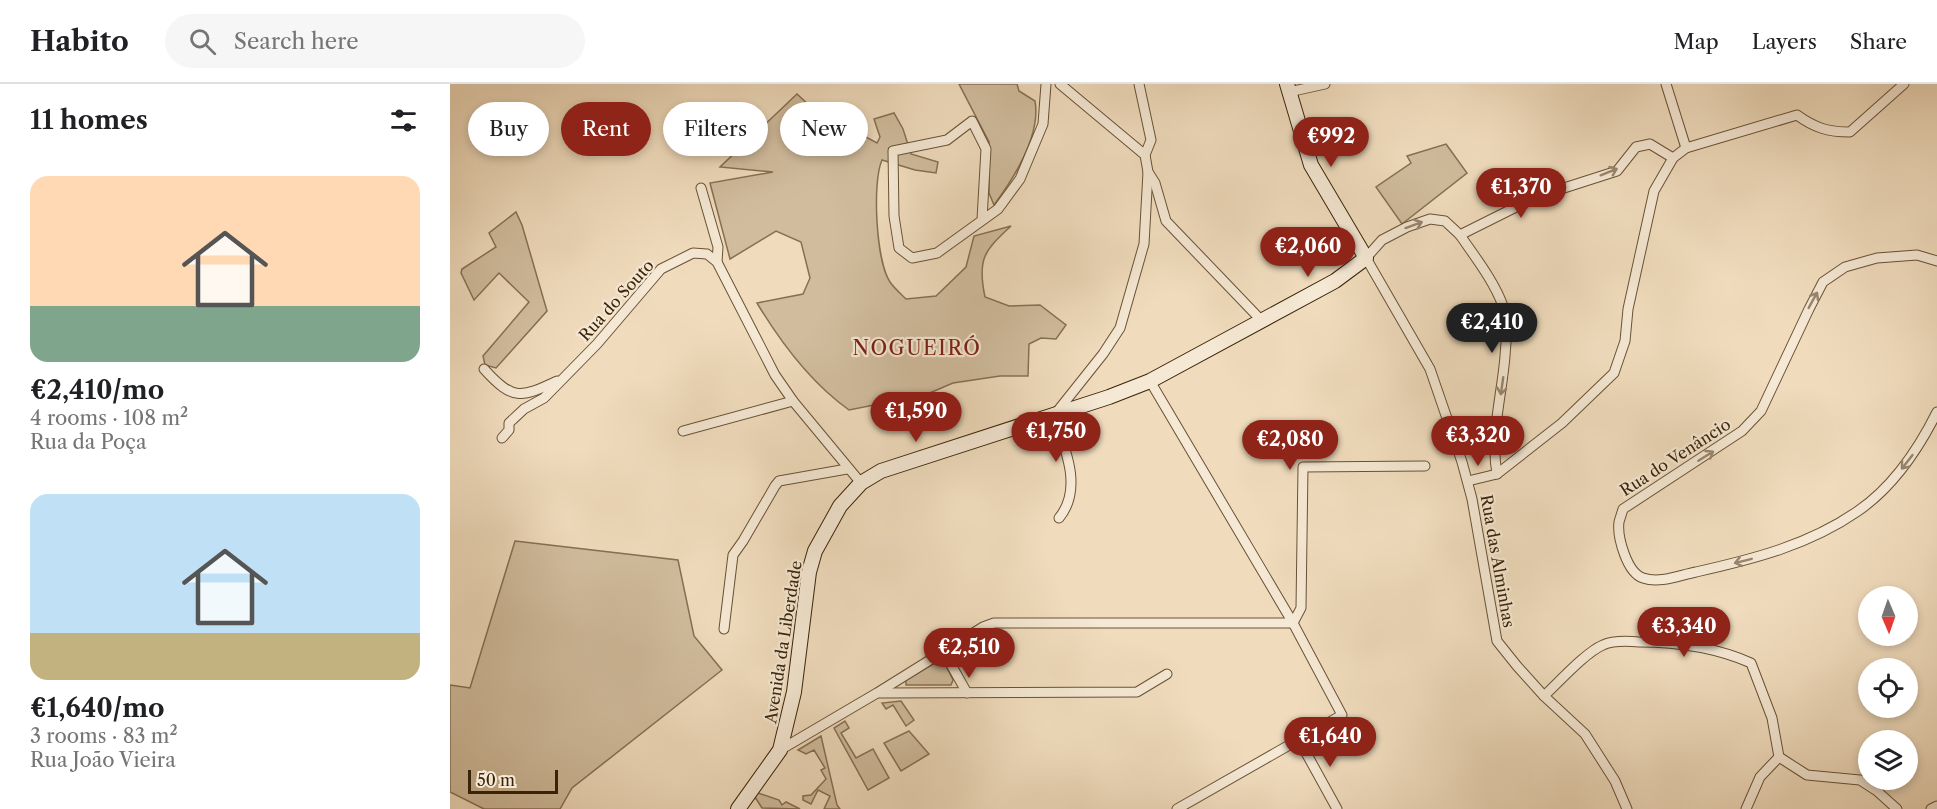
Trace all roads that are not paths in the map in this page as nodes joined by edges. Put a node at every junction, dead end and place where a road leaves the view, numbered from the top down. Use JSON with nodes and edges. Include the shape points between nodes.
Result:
{"nodes":[{"id":1,"x":1046,"y":84,"type":"edge"},
{"id":2,"x":1060,"y":84,"type":"edge"},
{"id":3,"x":1139,"y":84,"type":"edge"},
{"id":4,"x":1324,"y":84,"type":"edge"},
{"id":5,"x":1666,"y":84,"type":"edge"},
{"id":6,"x":1904,"y":84,"type":"edge"},
{"id":7,"x":1288,"y":88,"type":"edge"},
{"id":8,"x":1686,"y":148,"type":"junction"},
{"id":9,"x":1145,"y":155,"type":"junction"},
{"id":10,"x":1674,"y":158,"type":"junction"},
{"id":11,"x":1148,"y":172,"type":"junction"},
{"id":12,"x":701,"y":188,"type":"dead end"},
{"id":13,"x":982,"y":219,"type":"junction"},
{"id":14,"x":1460,"y":235,"type":"junction"},
{"id":15,"x":1366,"y":258,"type":"junction"},
{"id":16,"x":1937,"y":261,"type":"edge"},
{"id":17,"x":717,"y":262,"type":"junction"},
{"id":18,"x":1261,"y":320,"type":"junction"},
{"id":19,"x":484,"y":369,"type":"dead end"},
{"id":20,"x":563,"y":378,"type":"junction"},
{"id":21,"x":1150,"y":381,"type":"junction"},
{"id":22,"x":793,"y":401,"type":"junction"},
{"id":23,"x":1937,"y":412,"type":"edge"},
{"id":24,"x":1054,"y":414,"type":"junction"},
{"id":25,"x":683,"y":431,"type":"dead end"},
{"id":26,"x":502,"y":438,"type":"dead end"},
{"id":27,"x":1425,"y":466,"type":"dead end"},
{"id":28,"x":847,"y":469,"type":"junction"},
{"id":29,"x":1497,"y":474,"type":"junction"},
{"id":30,"x":1468,"y":481,"type":"junction"},
{"id":31,"x":861,"y":483,"type":"junction"},
{"id":32,"x":1059,"y":518,"type":"dead end"},
{"id":33,"x":1293,"y":623,"type":"junction"},
{"id":34,"x":724,"y":629,"type":"dead end"},
{"id":35,"x":944,"y":652,"type":"junction"},
{"id":36,"x":1167,"y":674,"type":"dead end"},
{"id":37,"x":877,"y":693,"type":"junction"},
{"id":38,"x":967,"y":693,"type":"junction"},
{"id":39,"x":1544,"y":696,"type":"junction"},
{"id":40,"x":1299,"y":740,"type":"junction"},
{"id":41,"x":780,"y":750,"type":"junction"},
{"id":42,"x":1779,"y":757,"type":"junction"},
{"id":43,"x":751,"y":793,"type":"junction"},
{"id":44,"x":1937,"y":806,"type":"edge"},
{"id":45,"x":738,"y":809,"type":"edge"},
{"id":46,"x":750,"y":809,"type":"edge"},
{"id":47,"x":1177,"y":809,"type":"edge"},
{"id":48,"x":1337,"y":809,"type":"edge"},
{"id":49,"x":1628,"y":809,"type":"edge"},
{"id":50,"x":1746,"y":809,"type":"edge"},
{"id":51,"x":1897,"y":809,"type":"edge"},
{"id":52,"x":1931,"y":809,"type":"edge"}],
"edges":[{"from":1,"to":13,"type":"street","via":[[1043,124],[1020,179],[998,209]]},
{"from":2,"to":9,"type":"street"},
{"from":3,"to":9,"type":"street","via":[[1151,140]]},
{"from":4,"to":7,"type":"street"},
{"from":5,"to":8,"type":"street"},
{"from":6,"to":8,"type":"street","via":[[1851,132],[1828,132],[1797,115]]},
{"from":7,"to":15,"type":"street","via":[[1311,165]]},
{"from":8,"to":10,"type":"street"},
{"from":9,"to":11,"type":"street"},
{"from":14,"to":10,"type":"street","one_way":true,"via":[[1536,197],[1617,171],[1636,147],[1650,144]]},
{"from":10,"to":29,"type":"street","via":[[1654,191],[1628,309],[1626,340],[1614,373],[1562,423]]},
{"from":11,"to":18,"type":"street","via":[[1166,221]]},
{"from":11,"to":24,"type":"street","via":[[1144,244],[1120,328]]},
{"from":12,"to":17,"type":"street","via":[[718,247]]},
{"from":13,"to":13,"type":"street","via":[[937,253],[912,258],[899,248],[894,216],[893,151],[947,140],[972,121],[986,149]]},
{"from":15,"to":14,"type":"street","one_way":true,"via":[[1382,240],[1430,219],[1445,221]]},
{"from":14,"to":29,"type":"street","one_way":true,"via":[[1503,306],[1507,328],[1494,442]]},
{"from":15,"to":18,"type":"street","name":"Avenida da Liberdade","via":[[1335,281]]},
{"from":15,"to":30,"type":"street","name":"Rua das Alminhas","via":[[1430,369]]},
{"from":23,"to":16,"type":"street","name":"Rua do Venâncio","one_way":true,"via":[[1910,460],[1886,487],[1859,511],[1823,533],[1787,549],[1660,580],[1641,578],[1627,564],[1619,524],[1623,509],[1742,432],[1761,411],[1823,282],[1845,267],[1877,258],[1917,255]]},
{"from":17,"to":20,"type":"street","name":"Rua do Souto","via":[[707,254],[693,254],[661,269]]},
{"from":17,"to":22,"type":"street","via":[[775,375]]},
{"from":18,"to":21,"type":"street","name":"Avenida da Liberdade"},
{"from":19,"to":20,"type":"street","name":"Rua do Souto","via":[[506,389],[525,395]]},
{"from":20,"to":26,"type":"street","name":"Rua do Souto","via":[[544,398],[509,423]]},
{"from":21,"to":24,"type":"street","name":"Avenida da Liberdade"},
{"from":21,"to":33,"type":"street"},
{"from":22,"to":25,"type":"street"},
{"from":22,"to":28,"type":"street"},
{"from":24,"to":31,"type":"street","name":"Avenida da Liberdade","via":[[881,471]]},
{"from":24,"to":32,"type":"street","via":[[1071,471],[1067,501]]},
{"from":27,"to":33,"type":"street","via":[[1303,467],[1301,608]]},
{"from":28,"to":31,"type":"street"},
{"from":28,"to":34,"type":"street","via":[[779,481],[775,486],[733,555]]},
{"from":29,"to":30,"type":"street"},
{"from":30,"to":39,"type":"street","name":"Rua das Alminhas","via":[[1497,641]]},
{"from":31,"to":41,"type":"street","name":"Avenida da Liberdade","via":[[840,506],[815,551],[794,692]]},
{"from":33,"to":35,"type":"street","via":[[994,623]]},
{"from":33,"to":40,"type":"street","via":[[1342,715]]},
{"from":35,"to":37,"type":"street"},
{"from":35,"to":38,"type":"street"},
{"from":36,"to":38,"type":"street","via":[[1137,692]]},
{"from":37,"to":38,"type":"street"},
{"from":37,"to":41,"type":"street"},
{"from":39,"to":42,"type":"street","via":[[1588,654],[1603,645],[1622,641],[1667,642],[1730,653],[1751,663],[1772,718]]},
{"from":39,"to":49,"type":"street","name":"Rua das Alminhas","via":[[1586,734]]},
{"from":40,"to":47,"type":"street"},
{"from":40,"to":48,"type":"street"},
{"from":41,"to":43,"type":"street","name":"Avenida da Liberdade"},
{"from":42,"to":50,"type":"street","via":[[1760,777]]},
{"from":42,"to":51,"type":"street","via":[[1808,775],[1860,780]]},
{"from":43,"to":45,"type":"street","name":"Avenida da Liberdade"},
{"from":43,"to":46,"type":"street"},
{"from":44,"to":52,"type":"street"}]}
